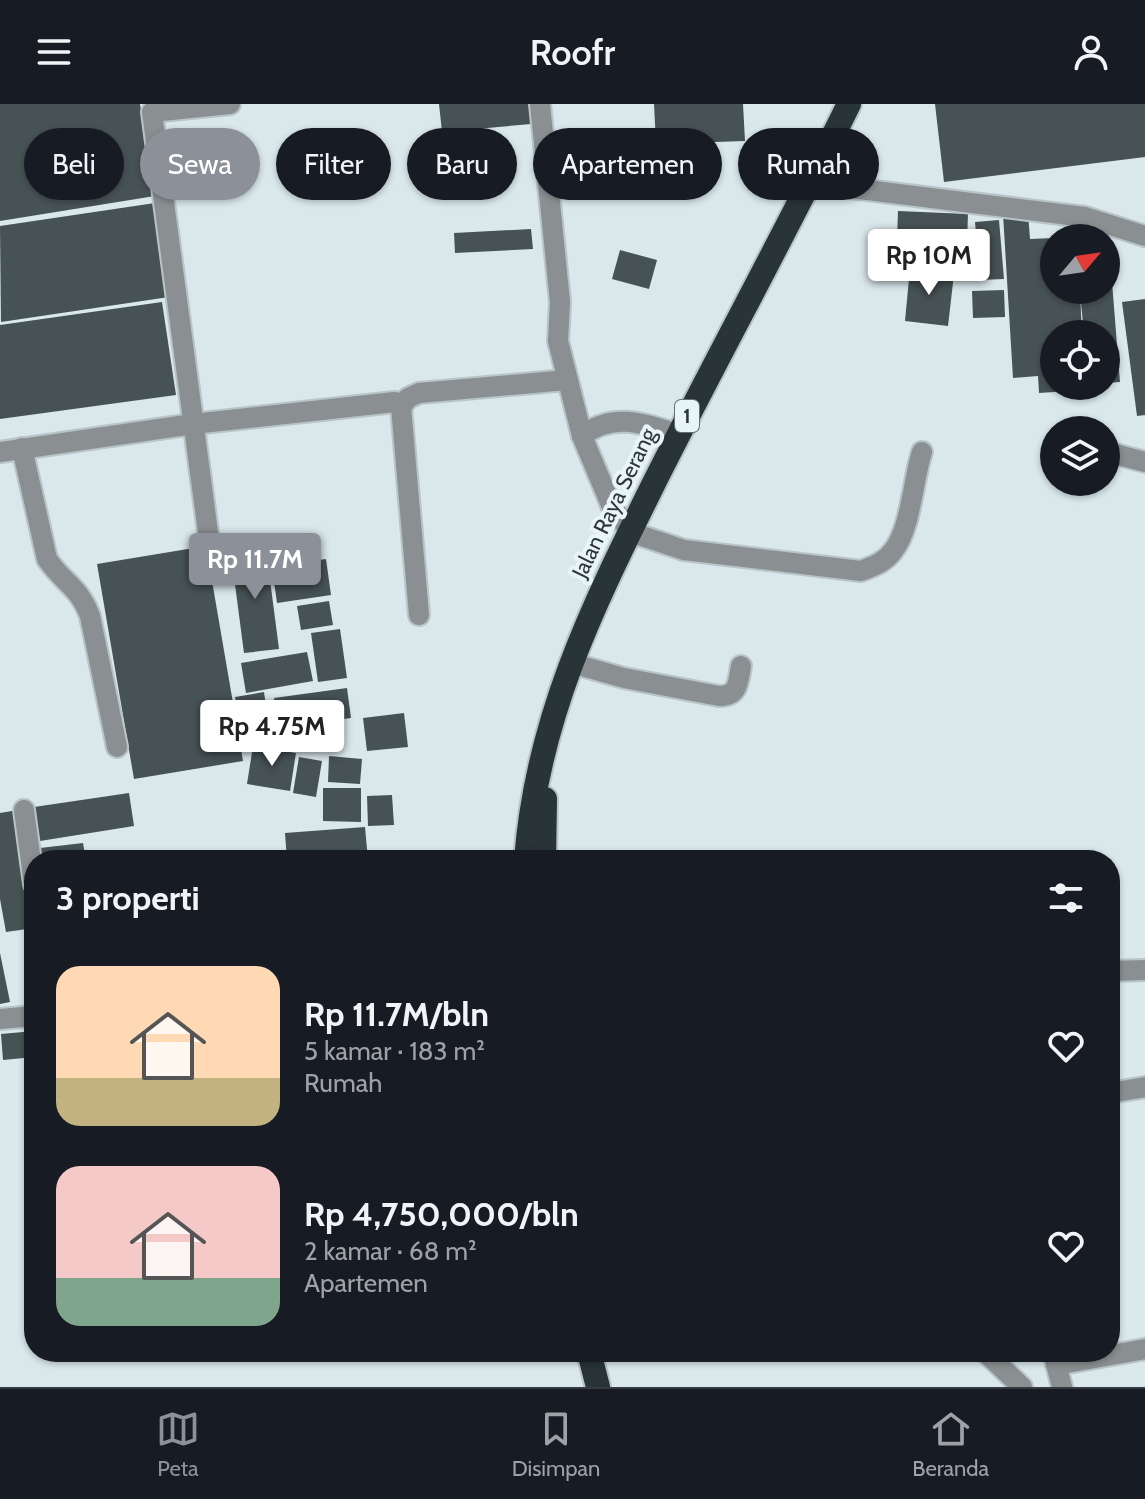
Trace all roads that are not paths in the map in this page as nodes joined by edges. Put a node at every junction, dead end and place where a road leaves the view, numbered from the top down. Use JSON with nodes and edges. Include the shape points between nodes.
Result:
{"nodes":[{"id":1,"x":230,"y":104,"type":"edge"},
{"id":2,"x":540,"y":104,"type":"edge"},
{"id":3,"x":849,"y":104,"type":"edge"},
{"id":4,"x":151,"y":108,"type":"edge"},
{"id":5,"x":837,"y":128,"type":"edge"},
{"id":6,"x":879,"y":192,"type":"edge"},
{"id":7,"x":801,"y":200,"type":"edge"},
{"id":8,"x":1145,"y":236,"type":"edge"},
{"id":9,"x":567,"y":380,"type":"junction"},
{"id":10,"x":401,"y":407,"type":"junction"},
{"id":11,"x":193,"y":424,"type":"junction"},
{"id":12,"x":677,"y":434,"type":"junction"},
{"id":13,"x":582,"y":436,"type":"junction"},
{"id":14,"x":22,"y":448,"type":"junction"},
{"id":15,"x":0,"y":452,"type":"edge"},
{"id":16,"x":922,"y":452,"type":"dead end"},
{"id":17,"x":1120,"y":455,"type":"edge"},
{"id":18,"x":1145,"y":462,"type":"edge"},
{"id":19,"x":630,"y":532,"type":"junction"},
{"id":20,"x":209,"y":540,"type":"dead end"},
{"id":21,"x":419,"y":615,"type":"dead end"},
{"id":22,"x":571,"y":663,"type":"junction"},
{"id":23,"x":741,"y":666,"type":"dead end"},
{"id":24,"x":545,"y":737,"type":"junction"},
{"id":25,"x":117,"y":747,"type":"dead end"},
{"id":26,"x":24,"y":810,"type":"dead end"},
{"id":27,"x":29,"y":850,"type":"edge"},
{"id":28,"x":527,"y":850,"type":"edge"},
{"id":29,"x":544,"y":850,"type":"edge"},
{"id":30,"x":1145,"y":970,"type":"edge"},
{"id":31,"x":1120,"y":971,"type":"edge"},
{"id":32,"x":24,"y":1017,"type":"edge"},
{"id":33,"x":0,"y":1019,"type":"edge"},
{"id":34,"x":1145,"y":1087,"type":"edge"},
{"id":35,"x":1120,"y":1091,"type":"edge"},
{"id":36,"x":1145,"y":1349,"type":"edge"},
{"id":37,"x":1120,"y":1352,"type":"edge"},
{"id":38,"x":592,"y":1362,"type":"edge"},
{"id":39,"x":996,"y":1362,"type":"edge"},
{"id":40,"x":1055,"y":1362,"type":"edge"},
{"id":41,"x":598,"y":1387,"type":"edge"},
{"id":42,"x":1022,"y":1387,"type":"edge"},
{"id":43,"x":1062,"y":1387,"type":"edge"}],
"edges":[{"from":1,"to":4,"type":"street"},
{"from":2,"to":9,"type":"street","via":[[560,302],[558,341]]},
{"from":3,"to":5,"type":"highway","name":"Jalan Raya Serang","number":"1"},
{"from":4,"to":11,"type":"street"},
{"from":6,"to":8,"type":"street","via":[[1085,217]]},
{"from":7,"to":12,"type":"highway","name":"Jalan Raya Serang","number":"1"},
{"from":9,"to":10,"type":"street","via":[[419,393]]},
{"from":9,"to":13,"type":"street"},
{"from":10,"to":11,"type":"street","via":[[395,402]]},
{"from":10,"to":21,"type":"street"},
{"from":11,"to":14,"type":"street"},
{"from":11,"to":20,"type":"street"},
{"from":12,"to":13,"type":"street","via":[[625,420],[592,428]]},
{"from":12,"to":19,"type":"highway","name":"Jalan Raya Serang","number":"1"},
{"from":13,"to":19,"type":"street","via":[[611,505]]},
{"from":14,"to":15,"type":"street"},
{"from":14,"to":25,"type":"street","via":[[47,559],[75,587],[90,616]]},
{"from":16,"to":19,"type":"street","via":[[895,549],[881,563],[861,571],[684,550]]},
{"from":17,"to":18,"type":"street"},
{"from":19,"to":22,"type":"highway","name":"Jalan Raya Serang","number":"1"},
{"from":22,"to":23,"type":"street","via":[[719,696],[737,690]]},
{"from":22,"to":24,"type":"highway","name":"Jalan Raya Serang","number":"1"},
{"from":24,"to":28,"type":"highway","name":"Jalan Raya Serang","number":"1"},
{"from":24,"to":29,"type":"highway"},
{"from":26,"to":27,"type":"street"},
{"from":30,"to":31,"type":"street"},
{"from":32,"to":33,"type":"street"},
{"from":34,"to":35,"type":"street"},
{"from":36,"to":37,"type":"street"},
{"from":38,"to":41,"type":"highway"},
{"from":39,"to":42,"type":"street"},
{"from":40,"to":43,"type":"street"}]}
